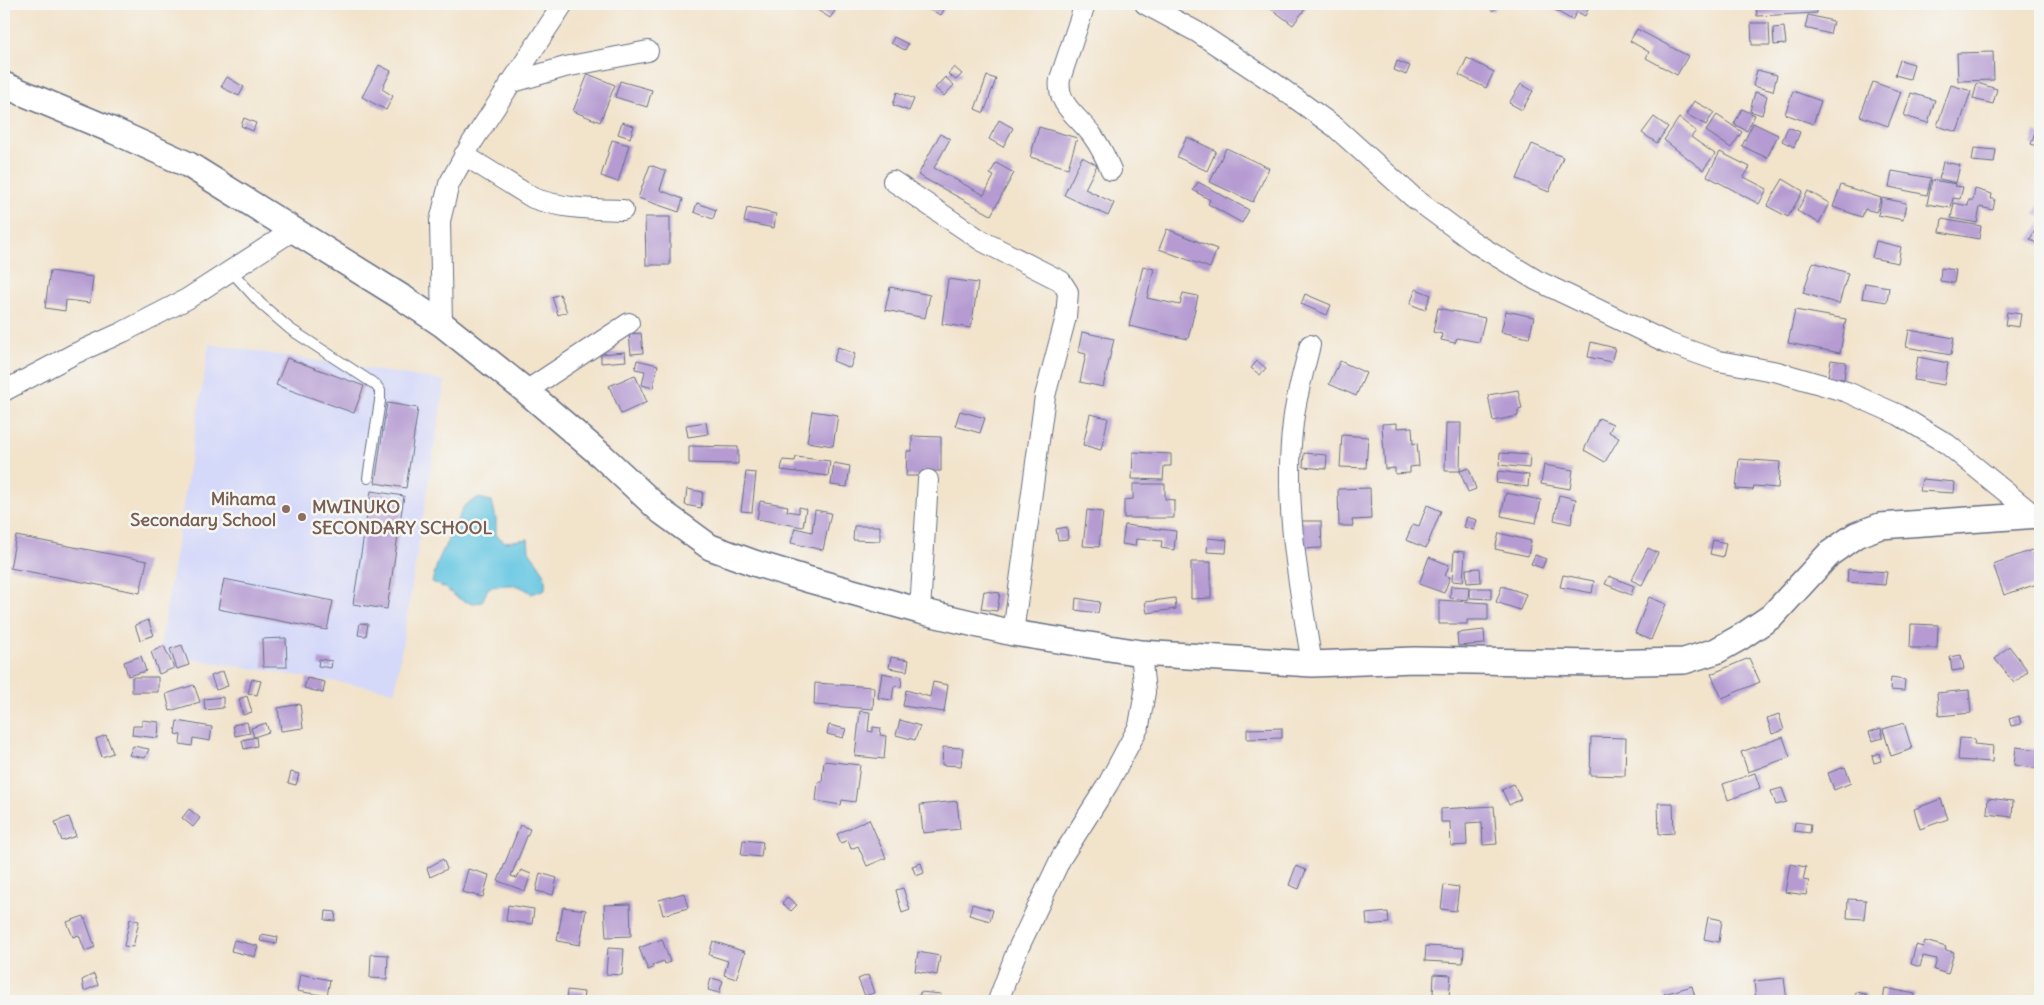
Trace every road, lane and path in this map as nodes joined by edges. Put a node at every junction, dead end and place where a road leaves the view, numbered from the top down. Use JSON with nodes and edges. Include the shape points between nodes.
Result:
{"nodes":[{"id":1,"x":562,"y":4,"type":"edge"},
{"id":2,"x":1085,"y":4,"type":"edge"},
{"id":3,"x":1145,"y":4,"type":"edge"},
{"id":4,"x":648,"y":52,"type":"dead end"},
{"id":5,"x":510,"y":83,"type":"junction"},
{"id":6,"x":4,"y":85,"type":"edge"},
{"id":7,"x":464,"y":155,"type":"junction"},
{"id":8,"x":1111,"y":170,"type":"dead end"},
{"id":9,"x":894,"y":181,"type":"dead end"},
{"id":10,"x":623,"y":210,"type":"dead end"},
{"id":11,"x":295,"y":229,"type":"junction"},
{"id":12,"x":232,"y":272,"type":"junction"},
{"id":13,"x":629,"y":323,"type":"dead end"},
{"id":14,"x":442,"y":324,"type":"junction"},
{"id":15,"x":1310,"y":345,"type":"dead end"},
{"id":16,"x":526,"y":390,"type":"junction"},
{"id":17,"x":4,"y":391,"type":"edge"},
{"id":18,"x":368,"y":478,"type":"dead end"},
{"id":19,"x":928,"y":480,"type":"dead end"},
{"id":20,"x":2037,"y":515,"type":"edge"},
{"id":21,"x":920,"y":611,"type":"junction"},
{"id":22,"x":1013,"y":633,"type":"junction"},
{"id":23,"x":1141,"y":653,"type":"junction"},
{"id":24,"x":1312,"y":664,"type":"junction"},
{"id":25,"x":998,"y":1001,"type":"edge"}],
"edges":[{"from":1,"to":5,"type":"street"},
{"from":2,"to":8,"type":"street","via":[[1059,90],[1068,109],[1093,135]]},
{"from":3,"to":20,"type":"street","via":[[1197,32],[1274,83],[1335,127],[1414,198],[1475,243],[1536,280],[1668,343],[1719,361],[1778,372],[1847,392],[1898,415],[1947,444]]},
{"from":4,"to":5,"type":"street","via":[[565,67]]},
{"from":5,"to":7,"type":"street"},
{"from":6,"to":11,"type":"street","via":[[189,165]]},
{"from":7,"to":10,"type":"street","via":[[544,202],[570,208]]},
{"from":7,"to":14,"type":"street","via":[[448,184],[440,221]]},
{"from":9,"to":22,"type":"street","via":[[982,241],[1061,281],[1068,292],[1066,317],[1045,396]]},
{"from":11,"to":12,"type":"street"},
{"from":11,"to":14,"type":"street"},
{"from":12,"to":17,"type":"street","via":[[160,314]]},
{"from":12,"to":18,"type":"lane","via":[[290,329],[376,384],[380,396]]},
{"from":13,"to":16,"type":"street"},
{"from":14,"to":16,"type":"street"},
{"from":15,"to":24,"type":"street","via":[[1293,422],[1290,470],[1294,555]]},
{"from":16,"to":21,"type":"street","via":[[662,512],[710,547],[754,564]]},
{"from":19,"to":21,"type":"street"},
{"from":20,"to":24,"type":"street","via":[[1880,526],[1867,531],[1842,543],[1829,554],[1772,616],[1716,651],[1684,661],[1414,660]]},
{"from":21,"to":22,"type":"street"},
{"from":22,"to":23,"type":"street"},
{"from":23,"to":24,"type":"street"},
{"from":23,"to":25,"type":"street","via":[[1145,692],[1139,726],[1108,784],[1061,858],[1016,953]]}]}
